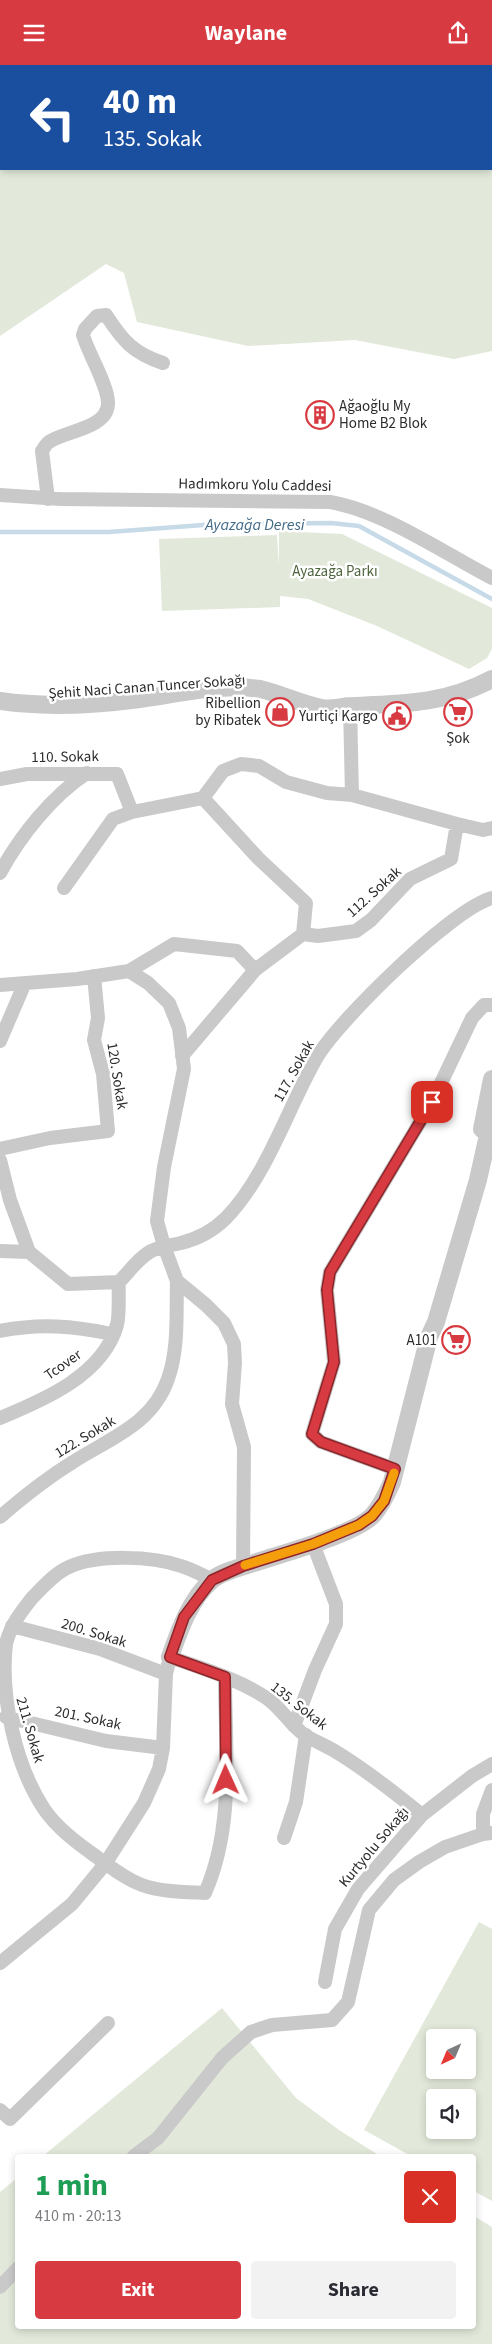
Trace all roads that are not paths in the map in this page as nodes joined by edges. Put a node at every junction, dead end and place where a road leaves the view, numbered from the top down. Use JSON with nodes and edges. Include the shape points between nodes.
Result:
{"nodes":[{"id":1,"x":163,"y":363,"type":"dead end"},
{"id":2,"x":0,"y":495,"type":"edge"},
{"id":3,"x":48,"y":499,"type":"junction"},
{"id":4,"x":492,"y":578,"type":"edge"},
{"id":5,"x":492,"y":679,"type":"edge"},
{"id":6,"x":0,"y":691,"type":"edge"},
{"id":7,"x":0,"y":701,"type":"edge"},
{"id":8,"x":350,"y":706,"type":"junction"},
{"id":9,"x":88,"y":773,"type":"junction"},
{"id":10,"x":0,"y":779,"type":"edge"},
{"id":11,"x":352,"y":795,"type":"junction"},
{"id":12,"x":203,"y":798,"type":"junction"},
{"id":13,"x":132,"y":812,"type":"junction"},
{"id":14,"x":457,"y":824,"type":"junction"},
{"id":15,"x":492,"y":828,"type":"edge"},
{"id":16,"x":0,"y":873,"type":"edge"},
{"id":17,"x":64,"y":888,"type":"dead end"},
{"id":18,"x":492,"y":898,"type":"edge"},
{"id":19,"x":302,"y":934,"type":"junction"},
{"id":20,"x":255,"y":970,"type":"junction"},
{"id":21,"x":129,"y":971,"type":"junction"},
{"id":22,"x":94,"y":976,"type":"junction"},
{"id":23,"x":0,"y":985,"type":"edge"},
{"id":24,"x":24,"y":985,"type":"junction"},
{"id":25,"x":492,"y":1005,"type":"edge"},
{"id":26,"x":0,"y":1041,"type":"edge"},
{"id":27,"x":182,"y":1056,"type":"junction"},
{"id":28,"x":492,"y":1079,"type":"edge"},
{"id":29,"x":492,"y":1117,"type":"edge"},
{"id":30,"x":0,"y":1149,"type":"edge"},
{"id":31,"x":0,"y":1160,"type":"edge"},
{"id":32,"x":164,"y":1246,"type":"junction"},
{"id":33,"x":0,"y":1251,"type":"edge"},
{"id":34,"x":29,"y":1252,"type":"junction"},
{"id":35,"x":445,"y":1278,"type":"junction"},
{"id":36,"x":177,"y":1281,"type":"junction"},
{"id":37,"x":119,"y":1283,"type":"junction"},
{"id":38,"x":0,"y":1331,"type":"edge"},
{"id":39,"x":112,"y":1333,"type":"junction"},
{"id":40,"x":0,"y":1418,"type":"edge"},
{"id":41,"x":395,"y":1469,"type":"junction"},
{"id":42,"x":0,"y":1517,"type":"edge"},
{"id":43,"x":313,"y":1544,"type":"junction"},
{"id":44,"x":243,"y":1566,"type":"junction"},
{"id":45,"x":212,"y":1580,"type":"junction"},
{"id":46,"x":12,"y":1626,"type":"junction"},
{"id":47,"x":170,"y":1657,"type":"junction"},
{"id":48,"x":166,"y":1674,"type":"junction"},
{"id":49,"x":225,"y":1677,"type":"junction"},
{"id":50,"x":6,"y":1717,"type":"junction"},
{"id":51,"x":294,"y":1726,"type":"junction"},
{"id":52,"x":306,"y":1735,"type":"junction"},
{"id":53,"x":163,"y":1748,"type":"junction"},
{"id":54,"x":492,"y":1764,"type":"edge"},
{"id":55,"x":492,"y":1790,"type":"edge"},
{"id":56,"x":422,"y":1815,"type":"junction"},
{"id":57,"x":488,"y":1833,"type":"edge"},
{"id":58,"x":284,"y":1838,"type":"dead end"},
{"id":59,"x":106,"y":1864,"type":"junction"},
{"id":60,"x":0,"y":1963,"type":"edge"},
{"id":61,"x":325,"y":1982,"type":"dead end"},
{"id":62,"x":108,"y":2023,"type":"dead end"},
{"id":63,"x":0,"y":2109,"type":"edge"},
{"id":64,"x":137,"y":2154,"type":"edge"},
{"id":65,"x":15,"y":2271,"type":"edge"},
{"id":66,"x":0,"y":2287,"type":"edge"}],
"edges":[{"from":1,"to":3,"type":"street","via":[[145,357],[122,339],[106,315],[96,315],[90,322],[83,335],[106,391],[108,405],[104,415],[87,428],[48,442],[42,451]]},
{"from":2,"to":3,"type":"street","name":"Hadımkoru Yolu Caddesi"},
{"from":3,"to":4,"type":"street","name":"Hadımkoru Yolu Caddesi","via":[[310,501],[352,506]]},
{"from":5,"to":8,"type":"street","name":"Şehit Naci Canan Tuncer Sokağı","via":[[467,692],[442,699]]},
{"from":6,"to":8,"type":"street","name":"Şehit Naci Canan Tuncer Sokağı","via":[[77,693],[243,679],[284,686]]},
{"from":7,"to":8,"type":"street","name":"Şehit Naci Canan Tuncer Sokağı","via":[[60,705],[238,687],[261,689],[321,707]]},
{"from":8,"to":11,"type":"street"},
{"from":9,"to":10,"type":"street","name":"110. Sokak","via":[[27,774]]},
{"from":9,"to":13,"type":"street","name":"110. Sokak","via":[[118,774]]},
{"from":9,"to":16,"type":"street","via":[[69,785],[28,831]]},
{"from":11,"to":12,"type":"street","via":[[327,793],[286,783],[259,766],[241,764],[223,771]]},
{"from":11,"to":14,"type":"street"},
{"from":12,"to":13,"type":"street"},
{"from":12,"to":19,"type":"street","via":[[258,858],[306,903]]},
{"from":13,"to":17,"type":"street","via":[[113,819]]},
{"from":14,"to":15,"type":"street","via":[[483,830]]},
{"from":14,"to":19,"type":"street","name":"112. Sokak","via":[[451,859],[410,879],[356,931],[318,936]]},
{"from":18,"to":32,"type":"street","name":"117. Sokak","via":[[467,910],[427,942],[335,1033],[318,1055],[250,1186],[226,1217],[208,1232],[182,1243]]},
{"from":19,"to":20,"type":"street"},
{"from":20,"to":21,"type":"street","via":[[237,951],[174,945]]},
{"from":20,"to":27,"type":"street"},
{"from":21,"to":22,"type":"street"},
{"from":21,"to":27,"type":"street","via":[[169,1003],[179,1028]]},
{"from":22,"to":24,"type":"street"},
{"from":22,"to":30,"type":"street","name":"120. Sokak","via":[[98,1018],[94,1040],[103,1074],[108,1131],[50,1138]]},
{"from":23,"to":24,"type":"street"},
{"from":24,"to":26,"type":"street"},
{"from":25,"to":41,"type":"street","via":[[484,1005],[472,1018],[432,1102],[330,1272],[327,1290],[334,1362],[312,1434],[321,1442]]},
{"from":27,"to":32,"type":"street","via":[[184,1069],[164,1167],[157,1221]]},
{"from":28,"to":35,"type":"street"},
{"from":29,"to":35,"type":"street","via":[[478,1180]]},
{"from":31,"to":34,"type":"street"},
{"from":32,"to":36,"type":"street"},
{"from":32,"to":37,"type":"street","name":"117. Sokak","via":[[148,1253]]},
{"from":33,"to":34,"type":"street"},
{"from":34,"to":37,"type":"street","via":[[68,1284]]},
{"from":35,"to":41,"type":"street"},
{"from":36,"to":42,"type":"street","name":"122. Sokak","via":[[176,1345],[168,1379],[152,1408],[125,1433],[74,1461],[30,1491]]},
{"from":36,"to":44,"type":"street","via":[[224,1323],[234,1344],[232,1405],[244,1447]]},
{"from":37,"to":39,"type":"street","name":"Tcover","via":[[117,1325]]},
{"from":38,"to":39,"type":"street","via":[[72,1325]]},
{"from":39,"to":40,"type":"street","name":"Tcover","via":[[101,1357],[78,1378],[27,1407]]},
{"from":41,"to":43,"type":"street","via":[[384,1501],[372,1516],[359,1525]]},
{"from":43,"to":44,"type":"street"},
{"from":43,"to":51,"type":"street","via":[[336,1604],[336,1624]]},
{"from":44,"to":45,"type":"street"},
{"from":45,"to":46,"type":"street","name":"211. Sokak","via":[[180,1566],[148,1560],[95,1559],[68,1567],[40,1590]]},
{"from":45,"to":47,"type":"street","via":[[184,1617]]},
{"from":46,"to":48,"type":"street","name":"200. Sokak","via":[[100,1649]]},
{"from":46,"to":50,"type":"street","name":"211. Sokak","via":[[2,1676]]},
{"from":47,"to":48,"type":"street"},
{"from":47,"to":49,"type":"street","name":"135. Sokak"},
{"from":48,"to":53,"type":"street"},
{"from":49,"to":51,"type":"street","name":"135. Sokak","via":[[267,1699]]},
{"from":49,"to":59,"type":"street","name":"211. Sokak","via":[[224,1828],[215,1871],[205,1893],[141,1885]]},
{"from":50,"to":53,"type":"street","name":"201. Sokak","via":[[106,1741]]},
{"from":50,"to":59,"type":"street","name":"211. Sokak","via":[[28,1779],[45,1809],[76,1842]]},
{"from":51,"to":52,"type":"street","name":"135. Sokak"},
{"from":52,"to":56,"type":"street","name":"135. Sokak","via":[[374,1778]]},
{"from":52,"to":58,"type":"street","via":[[296,1803]]},
{"from":53,"to":59,"type":"street","via":[[159,1769],[144,1803]]},
{"from":54,"to":56,"type":"street","name":"Kurtyolu Sokağı"},
{"from":55,"to":57,"type":"street","via":[[483,1814]]},
{"from":56,"to":61,"type":"street","name":"Kurtyolu Sokağı","via":[[372,1870],[344,1909],[335,1929]]},
{"from":57,"to":64,"type":"street","via":[[445,1847],[394,1880],[369,1910],[348,2002],[332,2020],[272,2025],[251,2032],[222,2058],[158,2138]]},
{"from":59,"to":60,"type":"street","via":[[72,1904]]},
{"from":62,"to":63,"type":"street","via":[[10,2119]]},
{"from":65,"to":66,"type":"street"}]}
